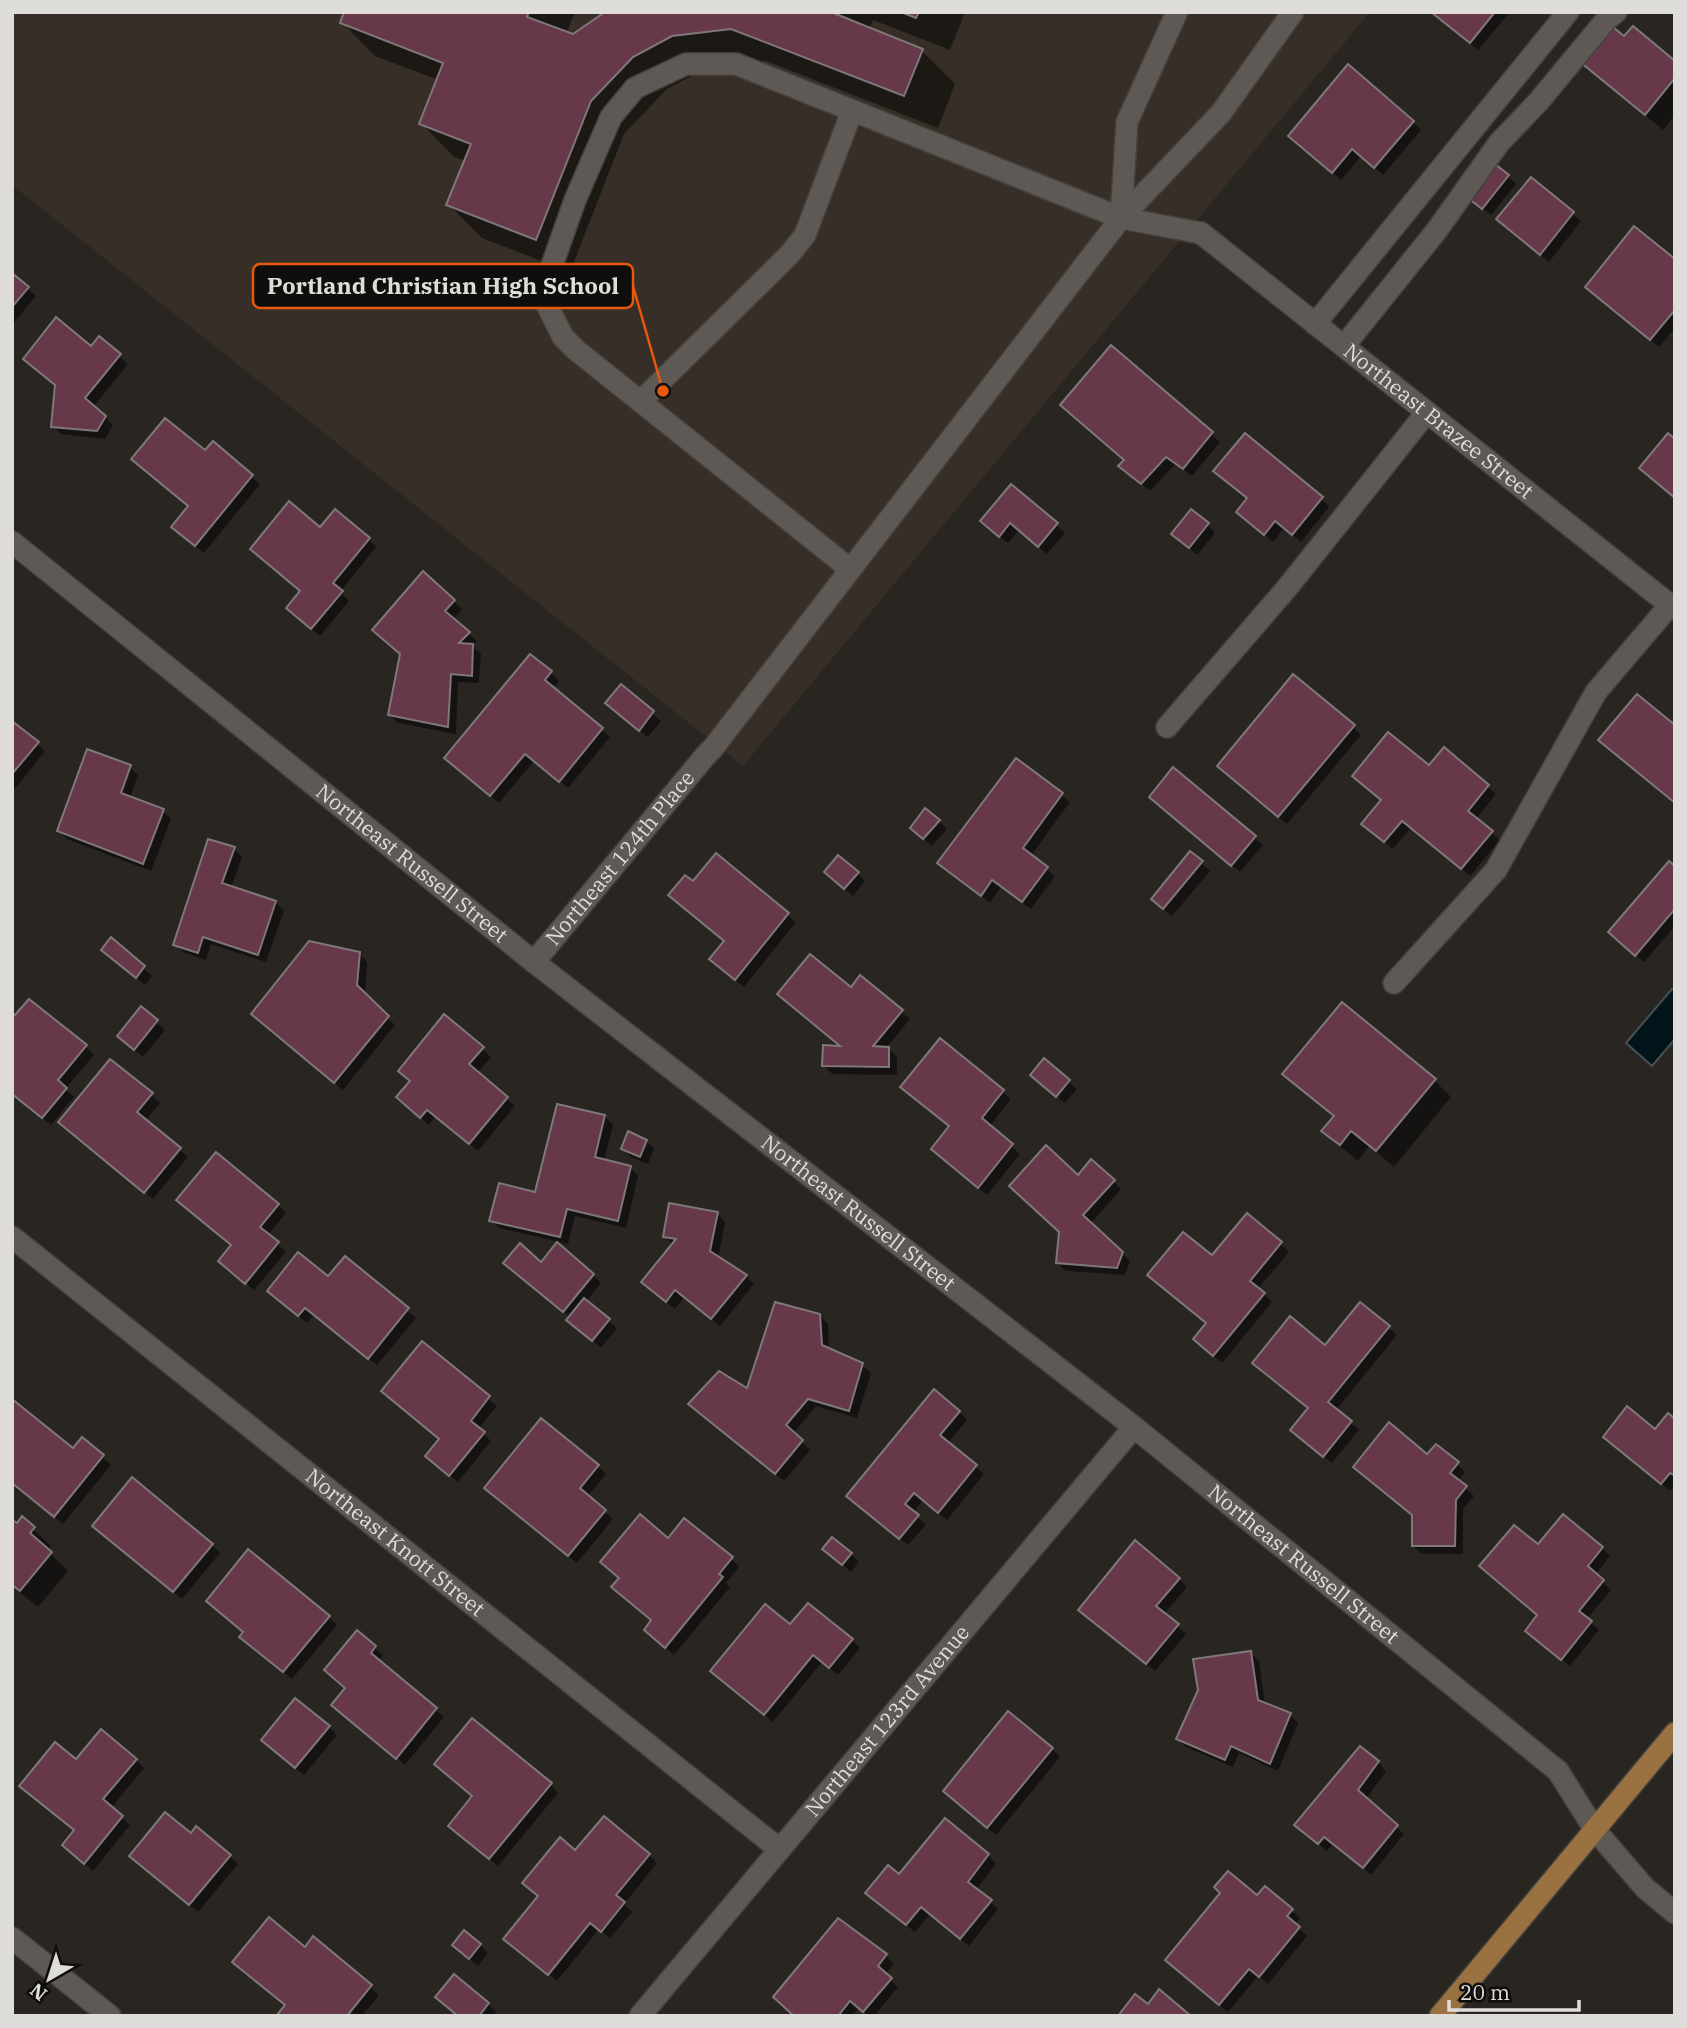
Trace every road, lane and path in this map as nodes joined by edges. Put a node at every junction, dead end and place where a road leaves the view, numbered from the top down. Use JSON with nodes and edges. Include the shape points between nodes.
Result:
{"nodes":[{"id":1,"x":1177,"y":12,"type":"edge"},
{"id":2,"x":1293,"y":12,"type":"edge"},
{"id":3,"x":1568,"y":12,"type":"edge"},
{"id":4,"x":1616,"y":12,"type":"edge"},
{"id":5,"x":852,"y":111,"type":"junction"},
{"id":6,"x":1121,"y":218,"type":"junction"},
{"id":7,"x":1315,"y":324,"type":"junction"},
{"id":8,"x":1344,"y":346,"type":"junction"},
{"id":9,"x":641,"y":401,"type":"junction"},
{"id":10,"x":1427,"y":412,"type":"junction"},
{"id":11,"x":12,"y":542,"type":"edge"},
{"id":12,"x":850,"y":569,"type":"junction"},
{"id":13,"x":1672,"y":607,"type":"edge"},
{"id":14,"x":1167,"y":727,"type":"dead end"},
{"id":15,"x":534,"y":962,"type":"junction"},
{"id":16,"x":1394,"y":983,"type":"dead end"},
{"id":17,"x":12,"y":1237,"type":"edge"},
{"id":18,"x":1134,"y":1427,"type":"junction"},
{"id":19,"x":1675,"y":1733,"type":"edge"},
{"id":20,"x":1595,"y":1830,"type":"junction"},
{"id":21,"x":779,"y":1849,"type":"junction"},
{"id":22,"x":1675,"y":1913,"type":"edge"},
{"id":23,"x":12,"y":1938,"type":"edge"},
{"id":24,"x":110,"y":2016,"type":"edge"},
{"id":25,"x":640,"y":2016,"type":"edge"},
{"id":26,"x":1440,"y":2016,"type":"edge"}],
"edges":[{"from":1,"to":6,"type":"street","via":[[1128,122]]},
{"from":2,"to":6,"type":"street","name":"Northeast 124th Place","via":[[1221,113]]},
{"from":3,"to":7,"type":"street"},
{"from":4,"to":8,"type":"street","via":[[1499,143],[1437,230]]},
{"from":5,"to":6,"type":"street"},
{"from":5,"to":9,"type":"street","via":[[805,235]]},
{"from":5,"to":9,"type":"street","via":[[736,64],[686,64],[635,88],[611,117],[550,271],[547,305],[563,337]]},
{"from":6,"to":7,"type":"street","name":"Northeast Brazee Street","via":[[1201,233]]},
{"from":6,"to":12,"type":"street","name":"Northeast 124th Place"},
{"from":7,"to":8,"type":"street","name":"Northeast Brazee Street"},
{"from":8,"to":10,"type":"street","name":"Northeast Brazee Street"},
{"from":9,"to":12,"type":"street"},
{"from":10,"to":13,"type":"street","name":"Northeast Brazee Street"},
{"from":10,"to":14,"type":"street","via":[[1287,588]]},
{"from":11,"to":15,"type":"street","name":"Northeast Russell Street"},
{"from":12,"to":15,"type":"street","name":"Northeast 124th Place","via":[[706,755]]},
{"from":13,"to":16,"type":"street","via":[[1596,691],[1496,870]]},
{"from":15,"to":18,"type":"street","name":"Northeast Russell Street"},
{"from":17,"to":21,"type":"street","name":"Northeast Knott Street"},
{"from":18,"to":20,"type":"street","name":"Northeast Russell Street","via":[[1559,1772]]},
{"from":18,"to":21,"type":"street","name":"Northeast 123rd Avenue"},
{"from":19,"to":20,"type":"main road"},
{"from":20,"to":22,"type":"street","name":"Northeast Russell Street","via":[[1645,1888]]},
{"from":20,"to":26,"type":"main road"},
{"from":21,"to":25,"type":"street","name":"Northeast 123rd Avenue"},
{"from":23,"to":24,"type":"street"}]}
